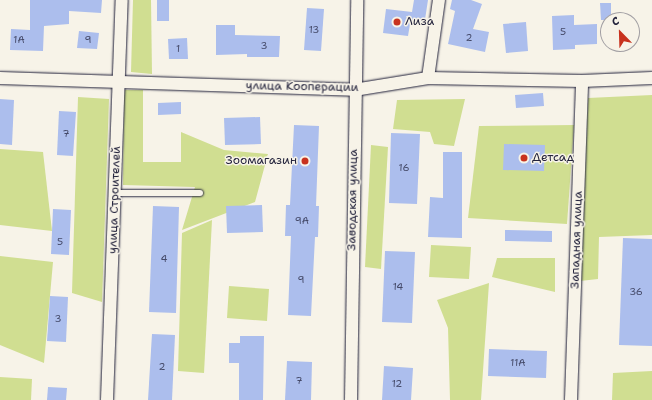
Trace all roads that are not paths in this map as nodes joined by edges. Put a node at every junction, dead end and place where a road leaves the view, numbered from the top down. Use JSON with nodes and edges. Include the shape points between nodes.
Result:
{"nodes":[{"id":1,"x":122,"y":0,"type":"edge"},
{"id":2,"x":358,"y":0,"type":"edge"},
{"id":3,"x":439,"y":0,"type":"edge"},
{"id":4,"x":0,"y":78,"type":"edge"},
{"id":5,"x":428,"y":78,"type":"junction"},
{"id":6,"x":652,"y":78,"type":"edge"},
{"id":7,"x":582,"y":81,"type":"junction"},
{"id":8,"x":120,"y":82,"type":"junction"},
{"id":9,"x":354,"y":90,"type":"junction"},
{"id":10,"x":116,"y":193,"type":"junction"},
{"id":11,"x":200,"y":193,"type":"dead end"},
{"id":12,"x":107,"y":400,"type":"edge"},
{"id":13,"x":351,"y":400,"type":"edge"},
{"id":14,"x":572,"y":400,"type":"edge"}],
"edges":[{"from":1,"to":8,"type":"street","name":"улица Строителей"},
{"from":2,"to":9,"type":"street","name":"Заводская улица"},
{"from":3,"to":5,"type":"street"},
{"from":4,"to":8,"type":"street","name":"улица Кооперации"},
{"from":5,"to":7,"type":"street","name":"улица Кооперации"},
{"from":5,"to":9,"type":"street","name":"улица Кооперации"},
{"from":6,"to":7,"type":"street","name":"улица Кооперации"},
{"from":7,"to":14,"type":"street","name":"Западная улица"},
{"from":8,"to":9,"type":"street","name":"улица Кооперации"},
{"from":8,"to":10,"type":"street","name":"улица Строителей"},
{"from":9,"to":13,"type":"street","name":"Заводская улица"},
{"from":10,"to":11,"type":"lane"},
{"from":10,"to":12,"type":"street","name":"улица Строителей"}]}
